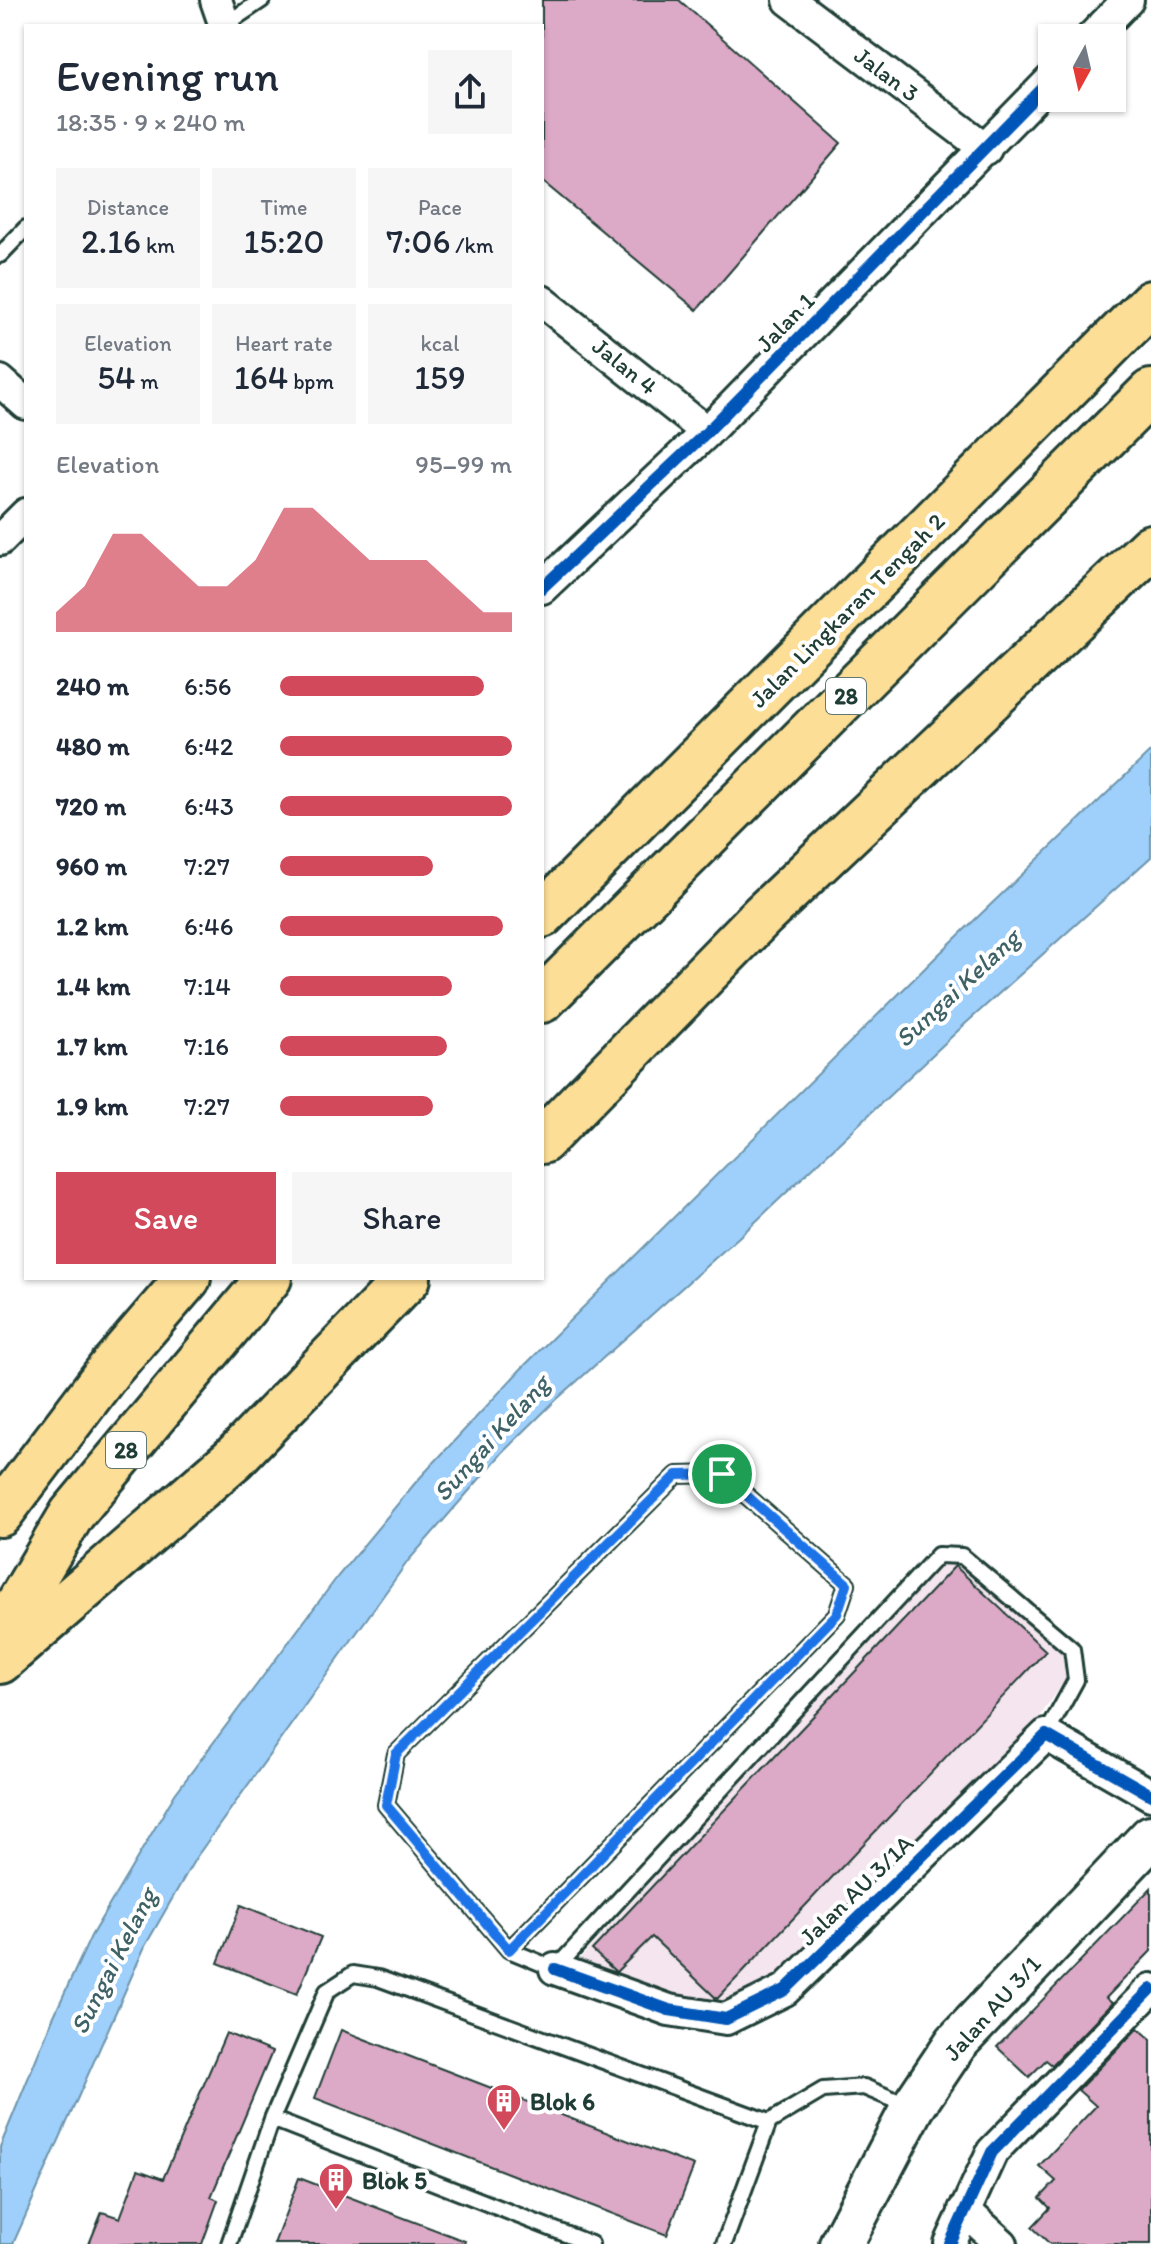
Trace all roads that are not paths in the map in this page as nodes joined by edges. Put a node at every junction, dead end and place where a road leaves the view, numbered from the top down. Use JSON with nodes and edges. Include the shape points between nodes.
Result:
{"nodes":[{"id":1,"x":262,"y":0,"type":"edge"},
{"id":2,"x":789,"y":0,"type":"edge"},
{"id":3,"x":1128,"y":0,"type":"edge"},
{"id":4,"x":222,"y":19,"type":"edge"},
{"id":5,"x":1105,"y":24,"type":"edge"},
{"id":6,"x":1038,"y":94,"type":"edge"},
{"id":7,"x":986,"y":149,"type":"junction"},
{"id":8,"x":24,"y":230,"type":"edge"},
{"id":9,"x":0,"y":255,"type":"edge"},
{"id":10,"x":544,"y":303,"type":"edge"},
{"id":11,"x":1151,"y":303,"type":"edge"},
{"id":12,"x":0,"y":381,"type":"edge"},
{"id":13,"x":1151,"y":392,"type":"edge"},
{"id":14,"x":24,"y":402,"type":"edge"},
{"id":15,"x":707,"y":432,"type":"junction"},
{"id":16,"x":24,"y":516,"type":"edge"},
{"id":17,"x":0,"y":540,"type":"edge"},
{"id":18,"x":1151,"y":547,"type":"edge"},
{"id":19,"x":544,"y":586,"type":"edge"},
{"id":20,"x":544,"y":913,"type":"edge"},
{"id":21,"x":544,"y":998,"type":"edge"},
{"id":22,"x":544,"y":1139,"type":"edge"},
{"id":23,"x":186,"y":1280,"type":"edge"},
{"id":24,"x":267,"y":1280,"type":"edge"},
{"id":25,"x":406,"y":1280,"type":"edge"},
{"id":26,"x":0,"y":1514,"type":"edge"},
{"id":27,"x":0,"y":1635,"type":"edge"},
{"id":28,"x":0,"y":1661,"type":"edge"},
{"id":29,"x":1046,"y":1735,"type":"junction"},
{"id":30,"x":1151,"y":1795,"type":"edge"},
{"id":31,"x":1151,"y":1837,"type":"edge"},
{"id":32,"x":509,"y":1950,"type":"junction"},
{"id":33,"x":555,"y":1969,"type":"junction"},
{"id":34,"x":1151,"y":1989,"type":"edge"},
{"id":35,"x":913,"y":2107,"type":"junction"},
{"id":36,"x":272,"y":2119,"type":"junction"},
{"id":37,"x":769,"y":2122,"type":"junction"},
{"id":38,"x":964,"y":2210,"type":"junction"},
{"id":39,"x":229,"y":2244,"type":"edge"},
{"id":40,"x":591,"y":2244,"type":"edge"},
{"id":41,"x":724,"y":2244,"type":"edge"},
{"id":42,"x":841,"y":2244,"type":"edge"},
{"id":43,"x":950,"y":2244,"type":"edge"},
{"id":44,"x":1002,"y":2244,"type":"edge"}],
"edges":[{"from":1,"to":4,"type":"lane"},
{"from":2,"to":7,"type":"street","name":"Jalan 3"},
{"from":3,"to":5,"type":"street"},
{"from":6,"to":7,"type":"street","name":"Jalan 1"},
{"from":7,"to":15,"type":"street","name":"Jalan 1"},
{"from":8,"to":9,"type":"lane"},
{"from":10,"to":15,"type":"street","name":"Jalan 4"},
{"from":11,"to":20,"type":"highway","name":"Jalan Lingkaran Tengah 2","number":"28"},
{"from":12,"to":14,"type":"street"},
{"from":13,"to":21,"type":"highway","number":"28"},
{"from":15,"to":19,"type":"street","name":"Jalan 1"},
{"from":16,"to":17,"type":"street"},
{"from":18,"to":22,"type":"highway","via":[[763,915]]},
{"from":23,"to":26,"type":"highway","via":[[109,1370]]},
{"from":24,"to":27,"type":"highway","number":"28","via":[[72,1514]]},
{"from":25,"to":28,"type":"highway","via":[[234,1458]]},
{"from":29,"to":30,"type":"street"},
{"from":29,"to":33,"type":"street","name":"Jalan AU 3/1A","via":[[785,1990],[726,2019],[669,2010]]},
{"from":29,"to":33,"type":"lane","via":[[1076,1680],[1072,1649],[962,1556],[938,1555]]},
{"from":31,"to":35,"type":"main road","name":"Jalan AU 3/1","via":[[956,2043]]},
{"from":32,"to":32,"type":"lane","via":[[837,1614],[847,1584],[722,1474],[677,1475],[396,1754],[386,1805]]},
{"from":32,"to":33,"type":"lane"},
{"from":34,"to":38,"type":"street","via":[[992,2152]]},
{"from":35,"to":37,"type":"lane","via":[[864,2087],[823,2090]]},
{"from":35,"to":42,"type":"main road","name":"Jalan AU 3/1"},
{"from":36,"to":37,"type":"lane","via":[[327,1991],[353,1974],[378,1978]]},
{"from":36,"to":39,"type":"lane"},
{"from":36,"to":40,"type":"lane"},
{"from":37,"to":41,"type":"lane"},
{"from":38,"to":43,"type":"street"},
{"from":38,"to":44,"type":"street"}]}
